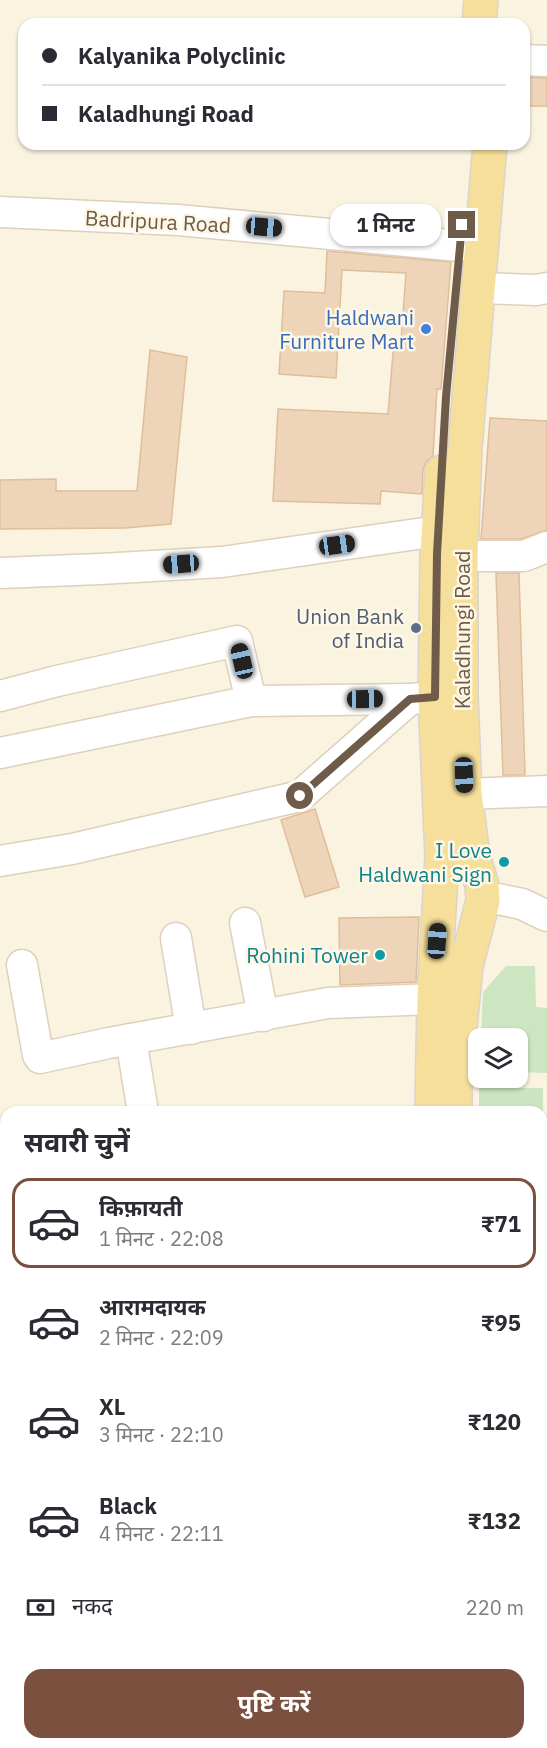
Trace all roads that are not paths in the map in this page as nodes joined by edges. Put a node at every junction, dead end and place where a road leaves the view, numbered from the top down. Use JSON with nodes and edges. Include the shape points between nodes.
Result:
{"nodes":[{"id":1,"x":481,"y":0,"type":"edge"},
{"id":2,"x":501,"y":0,"type":"edge"},
{"id":3,"x":480,"y":18,"type":"edge"},
{"id":4,"x":500,"y":18,"type":"edge"},
{"id":5,"x":530,"y":60,"type":"edge"},
{"id":6,"x":547,"y":61,"type":"edge"},
{"id":7,"x":469,"y":150,"type":"edge"},
{"id":8,"x":489,"y":150,"type":"edge"},
{"id":9,"x":0,"y":212,"type":"edge"},
{"id":10,"x":471,"y":247,"type":"junction"},
{"id":11,"x":478,"y":288,"type":"junction"},
{"id":12,"x":547,"y":288,"type":"edge"},
{"id":13,"x":438,"y":531,"type":"junction"},
{"id":14,"x":547,"y":548,"type":"edge"},
{"id":15,"x":461,"y":556,"type":"junction"},
{"id":16,"x":0,"y":573,"type":"edge"},
{"id":17,"x":0,"y":696,"type":"edge"},
{"id":18,"x":436,"y":697,"type":"junction"},
{"id":19,"x":251,"y":701,"type":"junction"},
{"id":20,"x":0,"y":753,"type":"edge"},
{"id":21,"x":547,"y":791,"type":"edge"},
{"id":22,"x":465,"y":794,"type":"junction"},
{"id":23,"x":457,"y":856,"type":"junction"},
{"id":24,"x":0,"y":861,"type":"edge"},
{"id":25,"x":480,"y":910,"type":"junction"},
{"id":26,"x":547,"y":916,"type":"edge"},
{"id":27,"x":439,"y":922,"type":"junction"},
{"id":28,"x":245,"y":923,"type":"dead end"},
{"id":29,"x":176,"y":938,"type":"dead end"},
{"id":30,"x":22,"y":965,"type":"dead end"},
{"id":31,"x":434,"y":999,"type":"junction"},
{"id":32,"x":263,"y":1016,"type":"junction"},
{"id":33,"x":191,"y":1029,"type":"junction"},
{"id":34,"x":131,"y":1039,"type":"junction"},
{"id":35,"x":142,"y":1106,"type":"edge"},
{"id":36,"x":432,"y":1106,"type":"edge"},
{"id":37,"x":455,"y":1106,"type":"edge"}],
"edges":[{"from":1,"to":3,"type":"main road"},
{"from":2,"to":4,"type":"main road"},
{"from":5,"to":6,"type":"street"},
{"from":7,"to":10,"type":"main road","name":"Kaladhungi Road"},
{"from":8,"to":10,"type":"main road","name":"Kaladhungi Road"},
{"from":9,"to":10,"type":"street","name":"Badripura Road","via":[[178,220]]},
{"from":10,"to":11,"type":"main road","name":"Kaladhungi Road"},
{"from":10,"to":13,"type":"main road","name":"Kaladhungi Road","via":[[446,397]]},
{"from":11,"to":12,"type":"street"},
{"from":11,"to":15,"type":"main road","name":"Kaladhungi Road"},
{"from":13,"to":16,"type":"street","via":[[222,562]]},
{"from":13,"to":18,"type":"main road","name":"Kaladhungi Road"},
{"from":14,"to":15,"type":"street","via":[[524,556]]},
{"from":15,"to":18,"type":"main road","name":"Kaladhungi Road"},
{"from":17,"to":19,"type":"street","via":[[237,641]]},
{"from":18,"to":19,"type":"street"},
{"from":18,"to":22,"type":"main road","name":"Kaladhungi Road"},
{"from":18,"to":23,"type":"main road","name":"Kaladhungi Road"},
{"from":18,"to":24,"type":"street","via":[[300,796],[72,849]]},
{"from":19,"to":20,"type":"street"},
{"from":21,"to":22,"type":"street"},
{"from":22,"to":23,"type":"main road","name":"Kaladhungi Road"},
{"from":23,"to":25,"type":"main road","name":"Kaladhungi Road","via":[[482,885]]},
{"from":23,"to":27,"type":"main road","name":"Kaladhungi Road"},
{"from":25,"to":26,"type":"street","via":[[522,904]]},
{"from":25,"to":27,"type":"main road","via":[[469,927]]},
{"from":25,"to":37,"type":"main road","name":"Kaladhungi Road","via":[[460,1008]]},
{"from":27,"to":31,"type":"main road","name":"Kaladhungi Road"},
{"from":28,"to":32,"type":"street"},
{"from":29,"to":33,"type":"street"},
{"from":30,"to":34,"type":"street","via":[[40,1058]]},
{"from":31,"to":32,"type":"street","via":[[328,1003]]},
{"from":31,"to":36,"type":"main road","name":"Kaladhungi Road"},
{"from":32,"to":33,"type":"street"},
{"from":33,"to":34,"type":"street"},
{"from":34,"to":35,"type":"street"}]}
